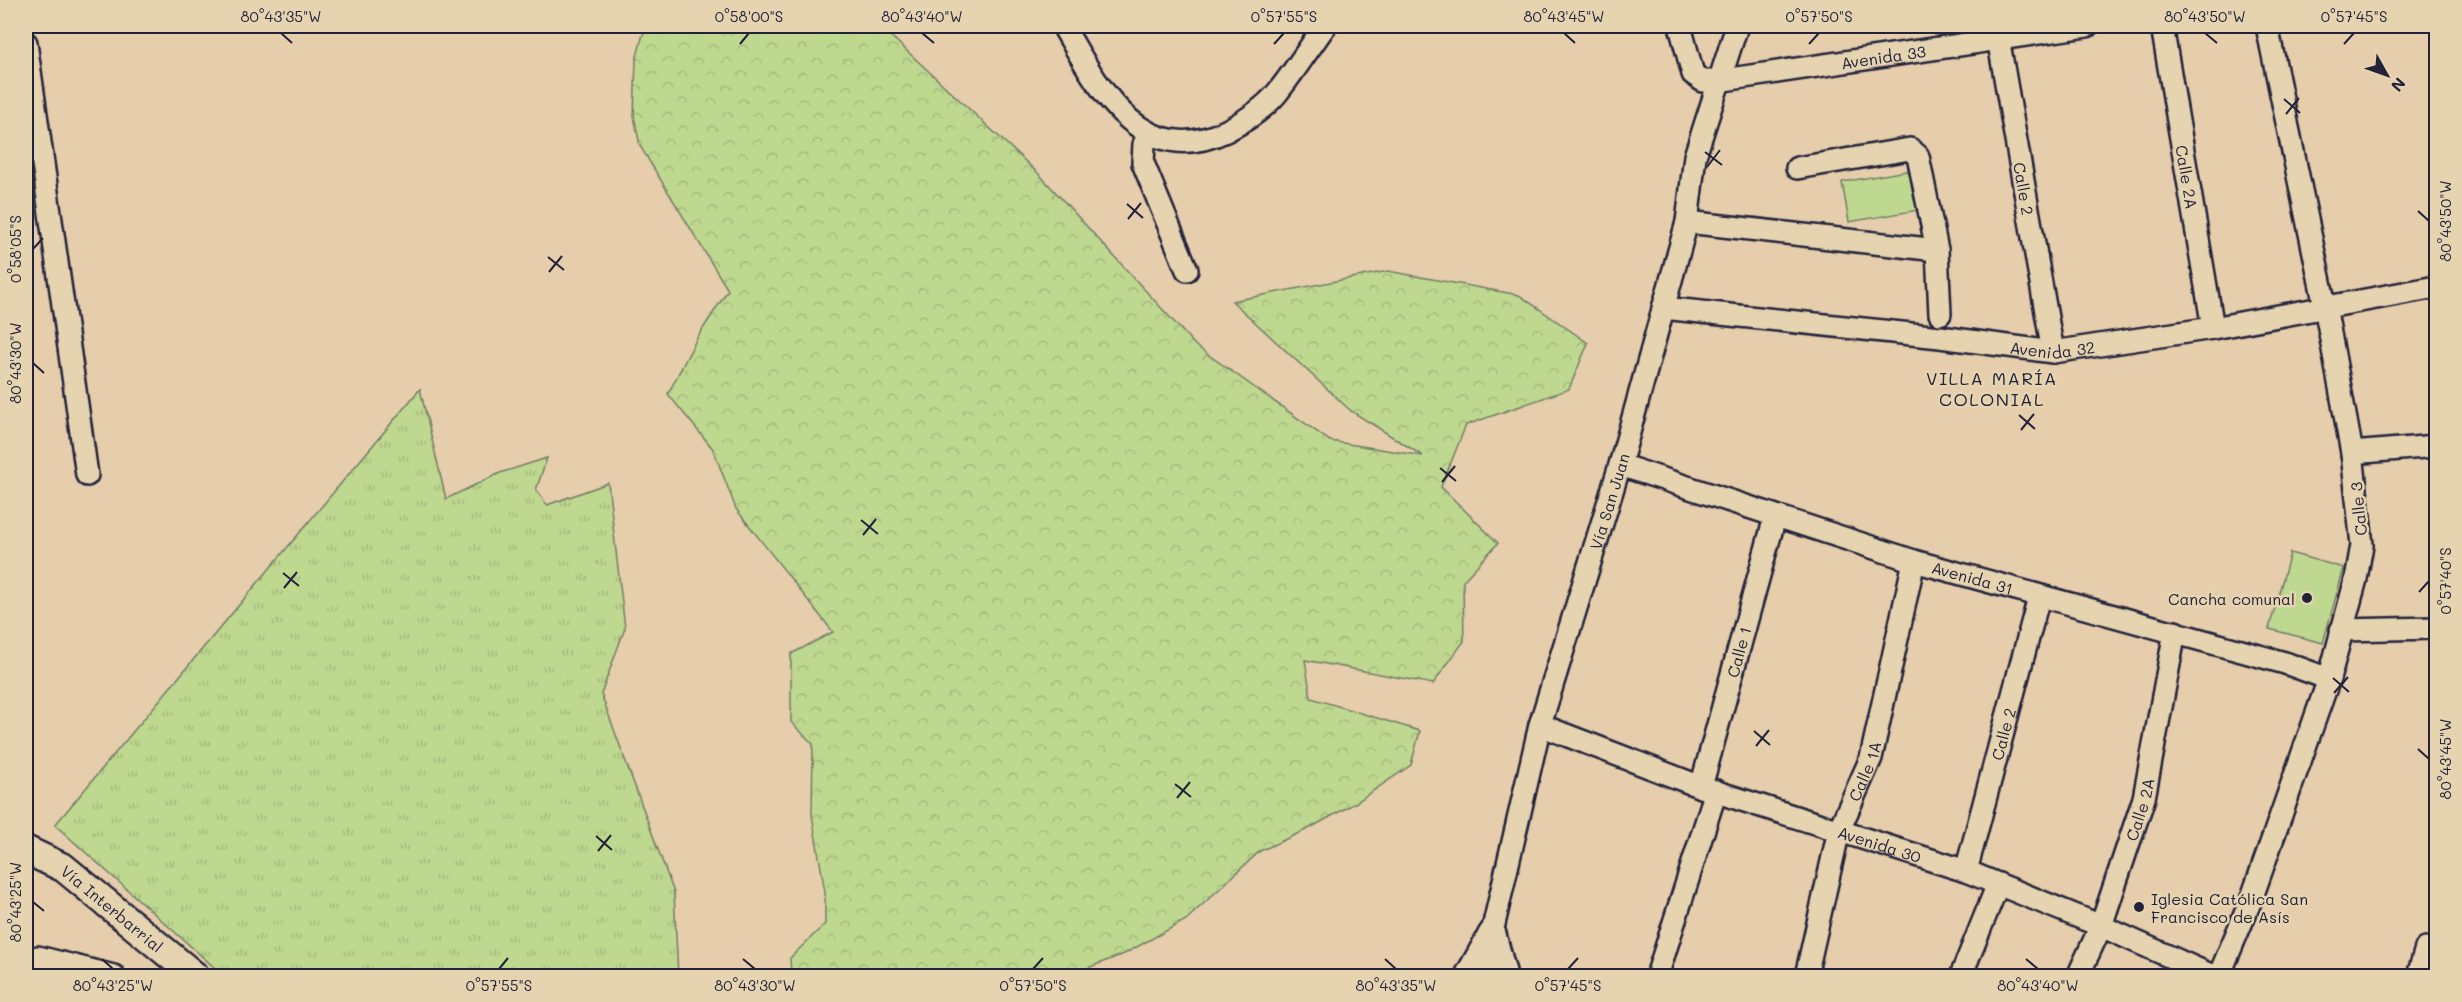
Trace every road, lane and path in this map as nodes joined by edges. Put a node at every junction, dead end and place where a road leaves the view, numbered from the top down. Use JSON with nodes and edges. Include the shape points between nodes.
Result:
{"nodes":[{"id":1,"x":1063,"y":26,"type":"edge"},
{"id":2,"x":1324,"y":26,"type":"edge"},
{"id":3,"x":1680,"y":26,"type":"edge"},
{"id":4,"x":1737,"y":26,"type":"edge"},
{"id":5,"x":2086,"y":26,"type":"edge"},
{"id":6,"x":2162,"y":26,"type":"edge"},
{"id":7,"x":2267,"y":26,"type":"edge"},
{"id":8,"x":1997,"y":33,"type":"edge"},
{"id":9,"x":26,"y":43,"type":"edge"},
{"id":10,"x":1717,"y":81,"type":"junction"},
{"id":11,"x":1150,"y":134,"type":"junction"},
{"id":12,"x":1797,"y":168,"type":"dead end"},
{"id":13,"x":1687,"y":222,"type":"junction"},
{"id":14,"x":1937,"y":250,"type":"junction"},
{"id":15,"x":1187,"y":270,"type":"dead end"},
{"id":16,"x":2436,"y":287,"type":"edge"},
{"id":17,"x":2325,"y":306,"type":"junction"},
{"id":18,"x":1663,"y":308,"type":"junction"},
{"id":19,"x":1940,"y":314,"type":"dead end"},
{"id":20,"x":2213,"y":328,"type":"junction"},
{"id":21,"x":2053,"y":352,"type":"junction"},
{"id":22,"x":2436,"y":446,"type":"edge"},
{"id":23,"x":2352,"y":453,"type":"junction"},
{"id":24,"x":1620,"y":465,"type":"junction"},
{"id":25,"x":87,"y":475,"type":"dead end"},
{"id":26,"x":1775,"y":517,"type":"junction"},
{"id":27,"x":1914,"y":561,"type":"junction"},
{"id":28,"x":2038,"y":597,"type":"junction"},
{"id":29,"x":2436,"y":628,"type":"edge"},
{"id":30,"x":2341,"y":630,"type":"junction"},
{"id":31,"x":2175,"y":632,"type":"junction"},
{"id":32,"x":2329,"y":679,"type":"junction"},
{"id":33,"x":1540,"y":725,"type":"junction"},
{"id":34,"x":1708,"y":789,"type":"junction"},
{"id":35,"x":1839,"y":830,"type":"junction"},
{"id":36,"x":26,"y":850,"type":"edge"},
{"id":37,"x":1966,"y":871,"type":"junction"},
{"id":38,"x":1998,"y":884,"type":"junction"},
{"id":39,"x":2101,"y":926,"type":"junction"},
{"id":40,"x":1492,"y":935,"type":"junction"},
{"id":41,"x":2426,"y":948,"type":"dead end"},
{"id":42,"x":26,"y":960,"type":"edge"},
{"id":43,"x":114,"y":976,"type":"edge"},
{"id":44,"x":195,"y":976,"type":"edge"},
{"id":45,"x":1469,"y":976,"type":"edge"},
{"id":46,"x":1481,"y":976,"type":"edge"},
{"id":47,"x":1503,"y":976,"type":"edge"},
{"id":48,"x":1657,"y":976,"type":"edge"},
{"id":49,"x":1806,"y":976,"type":"edge"},
{"id":50,"x":1961,"y":976,"type":"edge"},
{"id":51,"x":2078,"y":976,"type":"edge"},
{"id":52,"x":2213,"y":976,"type":"edge"},
{"id":53,"x":2219,"y":976,"type":"edge"},
{"id":54,"x":2418,"y":976,"type":"edge"}],
"edges":[{"from":1,"to":11,"type":"street","via":[[1112,104]]},
{"from":2,"to":11,"type":"street","via":[[1276,94],[1248,120],[1210,138],[1174,141]]},
{"from":3,"to":10,"type":"street","via":[[1693,74],[1703,81]]},
{"from":4,"to":10,"type":"street","name":"Vía San Juan"},
{"from":5,"to":8,"type":"street","name":"Avenida 33"},
{"from":6,"to":20,"type":"street","name":"Calle 2A"},
{"from":7,"to":17,"type":"street","name":"Calle 3"},
{"from":8,"to":10,"type":"street","name":"Avenida 33"},
{"from":8,"to":21,"type":"street","name":"Calle 2"},
{"from":9,"to":25,"type":"street"},
{"from":10,"to":13,"type":"street","name":"Vía San Juan","via":[[1695,156]]},
{"from":11,"to":15,"type":"street","via":[[1144,144],[1143,162]]},
{"from":12,"to":14,"type":"street","via":[[1910,148],[1918,156]]},
{"from":13,"to":14,"type":"street"},
{"from":13,"to":18,"type":"street","name":"Vía San Juan"},
{"from":14,"to":19,"type":"street"},
{"from":16,"to":17,"type":"street","name":"Avenida 32"},
{"from":17,"to":20,"type":"street","name":"Avenida 32"},
{"from":17,"to":23,"type":"street","name":"Calle 3"},
{"from":18,"to":21,"type":"street","name":"Avenida 32"},
{"from":18,"to":24,"type":"street","name":"Vía San Juan"},
{"from":20,"to":21,"type":"street","name":"Avenida 32"},
{"from":22,"to":23,"type":"street"},
{"from":23,"to":30,"type":"street","name":"Calle 3","via":[[2362,545]]},
{"from":24,"to":26,"type":"street","name":"Avenida 31"},
{"from":24,"to":33,"type":"street","name":"Vía San Juan"},
{"from":26,"to":27,"type":"street","name":"Avenida 31"},
{"from":26,"to":34,"type":"street","name":"Calle 1"},
{"from":27,"to":28,"type":"street","name":"Avenida 31"},
{"from":27,"to":35,"type":"street","name":"Calle 1A","via":[[1871,758]]},
{"from":28,"to":31,"type":"street","name":"Avenida 31"},
{"from":28,"to":37,"type":"street","name":"Calle 2"},
{"from":29,"to":30,"type":"street"},
{"from":30,"to":32,"type":"street","name":"Calle 3"},
{"from":31,"to":32,"type":"street","name":"Avenida 31"},
{"from":31,"to":39,"type":"street","name":"Calle 2A","via":[[2144,798]]},
{"from":32,"to":53,"type":"street","name":"Calle 3","via":[[2252,900]]},
{"from":33,"to":34,"type":"street","name":"Avenida 30"},
{"from":33,"to":40,"type":"street","name":"Vía San Juan"},
{"from":34,"to":35,"type":"street","name":"Avenida 30"},
{"from":34,"to":48,"type":"street","name":"Calle 1"},
{"from":35,"to":37,"type":"street","name":"Avenida 30"},
{"from":35,"to":49,"type":"street","name":"Calle 1A"},
{"from":36,"to":44,"type":"main road","name":"Vía Interbarrial","via":[[64,868]]},
{"from":37,"to":38,"type":"street","name":"Avenida 30"},
{"from":38,"to":39,"type":"street","name":"Avenida 30"},
{"from":38,"to":50,"type":"street"},
{"from":39,"to":51,"type":"street","name":"Calle 2A"},
{"from":39,"to":52,"type":"street","name":"Avenida 30"},
{"from":40,"to":45,"type":"main road"},
{"from":40,"to":46,"type":"street","name":"Vía San Juan"},
{"from":40,"to":47,"type":"main road"},
{"from":41,"to":54,"type":"street"},
{"from":42,"to":43,"type":"street","via":[[38,957]]}]}
